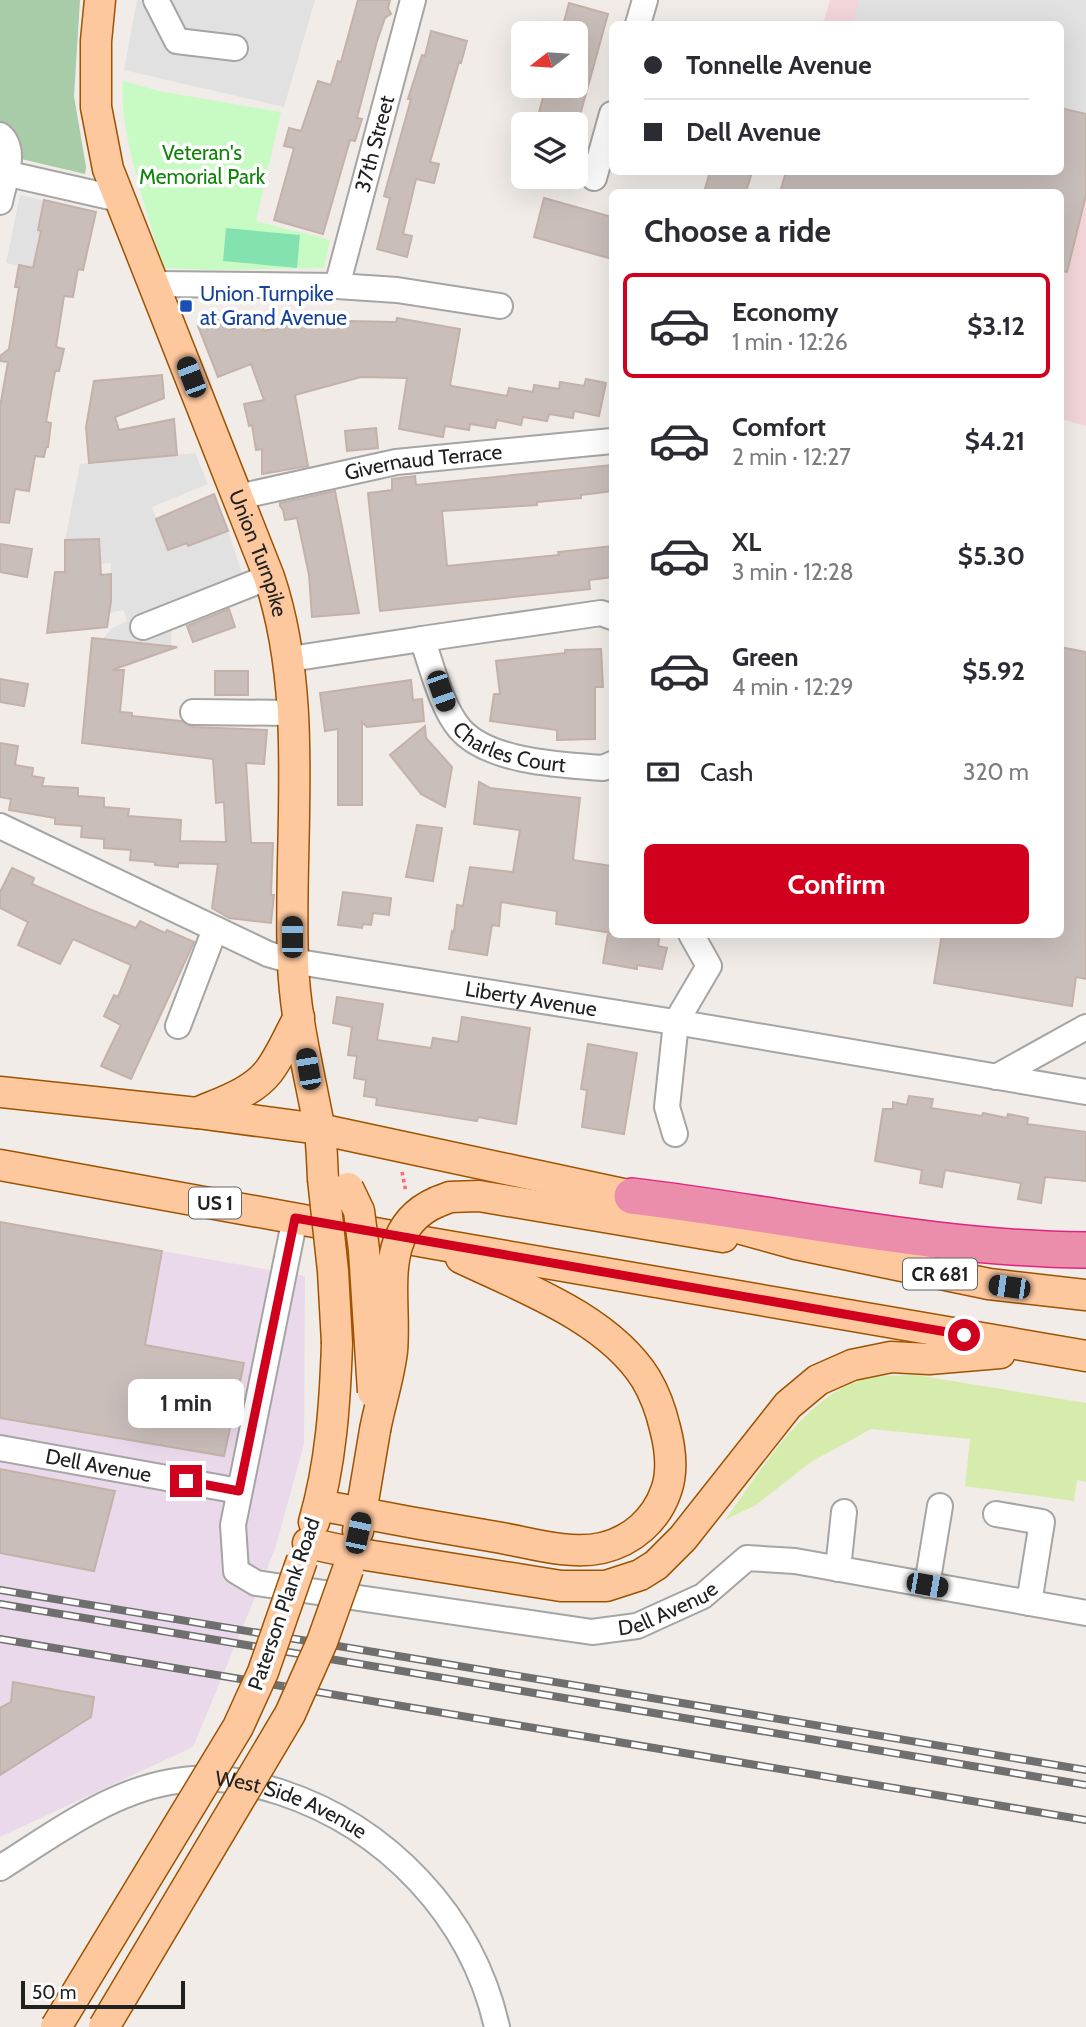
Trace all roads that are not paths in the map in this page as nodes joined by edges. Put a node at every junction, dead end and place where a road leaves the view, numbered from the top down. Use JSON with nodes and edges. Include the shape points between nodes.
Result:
{"nodes":[{"id":1,"x":100,"y":0,"type":"edge"},
{"id":2,"x":156,"y":0,"type":"edge"},
{"id":3,"x":413,"y":0,"type":"edge"},
{"id":4,"x":645,"y":0,"type":"edge"},
{"id":5,"x":639,"y":21,"type":"edge"},
{"id":6,"x":235,"y":48,"type":"dead end"},
{"id":7,"x":609,"y":125,"type":"edge"},
{"id":8,"x":0,"y":135,"type":"edge"},
{"id":9,"x":3,"y":173,"type":"edge"},
{"id":10,"x":594,"y":178,"type":"dead end"},
{"id":11,"x":119,"y":199,"type":"junction"},
{"id":12,"x":0,"y":202,"type":"edge"},
{"id":13,"x":154,"y":284,"type":"junction"},
{"id":14,"x":337,"y":286,"type":"junction"},
{"id":15,"x":500,"y":306,"type":"dead end"},
{"id":16,"x":609,"y":441,"type":"edge"},
{"id":17,"x":238,"y":497,"type":"junction"},
{"id":18,"x":269,"y":577,"type":"junction"},
{"id":19,"x":609,"y":616,"type":"edge"},
{"id":20,"x":143,"y":627,"type":"dead end"},
{"id":21,"x":422,"y":639,"type":"junction"},
{"id":22,"x":289,"y":659,"type":"junction"},
{"id":23,"x":193,"y":712,"type":"dead end"},
{"id":24,"x":293,"y":713,"type":"junction"},
{"id":25,"x":609,"y":765,"type":"edge"},
{"id":26,"x":1,"y":830,"type":"edge"},
{"id":27,"x":215,"y":929,"type":"junction"},
{"id":28,"x":693,"y":938,"type":"edge"},
{"id":29,"x":292,"y":961,"type":"junction"},
{"id":30,"x":299,"y":1017,"type":"junction"},
{"id":31,"x":676,"y":1022,"type":"junction"},
{"id":32,"x":178,"y":1026,"type":"dead end"},
{"id":33,"x":1086,"y":1027,"type":"edge"},
{"id":34,"x":996,"y":1077,"type":"junction"},
{"id":35,"x":0,"y":1092,"type":"edge"},
{"id":36,"x":1086,"y":1092,"type":"edge"},
{"id":37,"x":197,"y":1113,"type":"junction"},
{"id":38,"x":319,"y":1129,"type":"junction"},
{"id":39,"x":675,"y":1134,"type":"dead end"},
{"id":40,"x":0,"y":1165,"type":"edge"},
{"id":41,"x":335,"y":1184,"type":"junction"},
{"id":42,"x":632,"y":1196,"type":"junction"},
{"id":43,"x":295,"y":1218,"type":"junction"},
{"id":44,"x":430,"y":1242,"type":"junction"},
{"id":45,"x":796,"y":1244,"type":"junction"},
{"id":46,"x":1086,"y":1250,"type":"edge"},
{"id":47,"x":1086,"y":1295,"type":"edge"},
{"id":48,"x":1045,"y":1349,"type":"junction"},
{"id":49,"x":1086,"y":1356,"type":"edge"},
{"id":50,"x":375,"y":1430,"type":"junction"},
{"id":51,"x":0,"y":1448,"type":"edge"},
{"id":52,"x":239,"y":1491,"type":"junction"},
{"id":53,"x":319,"y":1505,"type":"junction"},
{"id":54,"x":940,"y":1506,"type":"dead end"},
{"id":55,"x":844,"y":1512,"type":"dead end"},
{"id":56,"x":362,"y":1514,"type":"junction"},
{"id":57,"x":996,"y":1514,"type":"dead end"},
{"id":58,"x":305,"y":1552,"type":"junction"},
{"id":59,"x":351,"y":1561,"type":"junction"},
{"id":60,"x":838,"y":1569,"type":"junction"},
{"id":61,"x":927,"y":1585,"type":"junction"},
{"id":62,"x":1029,"y":1603,"type":"junction"},
{"id":63,"x":1086,"y":1613,"type":"edge"},
{"id":64,"x":0,"y":1868,"type":"edge"},
{"id":65,"x":56,"y":2027,"type":"edge"},
{"id":66,"x":104,"y":2027,"type":"edge"},
{"id":67,"x":498,"y":2027,"type":"edge"}],
"edges":[{"from":1,"to":11,"type":"main road","name":"Union Turnpike","via":[[96,107]]},
{"from":2,"to":6,"type":"street","via":[[177,41]]},
{"from":3,"to":14,"type":"street","name":"37th Street"},
{"from":4,"to":5,"type":"street"},
{"from":7,"to":10,"type":"street"},
{"from":8,"to":9,"type":"street","via":[[10,153]]},
{"from":9,"to":11,"type":"street"},
{"from":9,"to":12,"type":"street"},
{"from":11,"to":13,"type":"main road","name":"Union Turnpike"},
{"from":13,"to":14,"type":"street"},
{"from":13,"to":17,"type":"main road","name":"Union Turnpike"},
{"from":14,"to":15,"type":"street"},
{"from":16,"to":17,"type":"street","name":"Givernaud Terrace","via":[[396,462]]},
{"from":17,"to":18,"type":"main road","name":"Union Turnpike"},
{"from":18,"to":20,"type":"street"},
{"from":18,"to":22,"type":"main road","name":"Union Turnpike"},
{"from":19,"to":21,"type":"street"},
{"from":21,"to":22,"type":"street"},
{"from":21,"to":25,"type":"street","name":"Charles Court","via":[[447,708],[461,730],[514,758]]},
{"from":22,"to":24,"type":"main road","name":"Union Turnpike"},
{"from":23,"to":24,"type":"street"},
{"from":24,"to":29,"type":"main road","name":"Union Turnpike"},
{"from":26,"to":27,"type":"street","name":"Liberty Avenue"},
{"from":27,"to":29,"type":"street","name":"Liberty Avenue"},
{"from":27,"to":32,"type":"street"},
{"from":28,"to":31,"type":"street","via":[[709,966]]},
{"from":29,"to":30,"type":"main road","name":"Union Turnpike"},
{"from":29,"to":31,"type":"street","name":"Liberty Avenue"},
{"from":30,"to":37,"type":"main road","via":[[262,1079]]},
{"from":30,"to":38,"type":"main road","name":"Union Turnpike"},
{"from":31,"to":34,"type":"street","name":"Liberty Avenue"},
{"from":31,"to":39,"type":"street","via":[[667,1107]]},
{"from":33,"to":34,"type":"street"},
{"from":34,"to":36,"type":"street","name":"Liberty Avenue"},
{"from":35,"to":37,"type":"main road"},
{"from":37,"to":38,"type":"main road"},
{"from":38,"to":41,"type":"main road","name":"Paterson Plank Road"},
{"from":38,"to":42,"type":"main road","name":"Paterson Plank Road"},
{"from":40,"to":43,"type":"main road","number":"US 1"},
{"from":41,"to":50,"type":"main road","name":"Paterson Plank Road","bridge":true,"via":[[359,1211]]},
{"from":41,"to":53,"type":"main road","name":"Paterson Plank Road","bridge":true,"via":[[334,1411]]},
{"from":42,"to":45,"type":"main road","name":"Paterson Plank Road","number":"CR 681"},
{"from":42,"to":46,"type":"highway","via":[[924,1238]]},
{"from":43,"to":44,"type":"main road","number":"US 1"},
{"from":43,"to":52,"type":"street"},
{"from":44,"to":48,"type":"main road","number":"US 1"},
{"from":44,"to":56,"type":"main road","via":[[550,1301],[623,1351],[646,1379],[661,1413],[669,1452],[667,1488],[643,1527],[615,1545],[598,1549],[562,1549]]},
{"from":45,"to":47,"type":"main road","name":"Paterson Plank Road","number":"CR 681","via":[[989,1284]]},
{"from":45,"to":50,"type":"main road","name":"Paterson Plank Road","bridge":true,"via":[[711,1236],[479,1196],[437,1202],[417,1212],[397,1247],[392,1352]]},
{"from":48,"to":49,"type":"main road","number":"US 1"},
{"from":48,"to":59,"type":"main road","via":[[929,1359],[891,1357],[852,1365],[818,1380],[788,1405],[669,1553],[622,1582],[591,1588],[561,1586]]},
{"from":50,"to":56,"type":"main road","name":"Paterson Plank Road"},
{"from":51,"to":52,"type":"street","name":"Dell Avenue"},
{"from":52,"to":60,"type":"street","name":"Dell Avenue","via":[[233,1525],[236,1571],[256,1583],[592,1632],[637,1626],[703,1596],[747,1558]]},
{"from":53,"to":56,"type":"main road"},
{"from":53,"to":58,"type":"main road","name":"Paterson Plank Road"},
{"from":54,"to":61,"type":"street"},
{"from":55,"to":60,"type":"street"},
{"from":56,"to":59,"type":"main road","name":"Paterson Plank Road"},
{"from":57,"to":62,"type":"street","via":[[1042,1522]]},
{"from":58,"to":59,"type":"main road"},
{"from":58,"to":65,"type":"main road","name":"Paterson Plank Road","bridge":true,"via":[[238,1727]]},
{"from":59,"to":66,"type":"main road","name":"Paterson Plank Road","bridge":true,"via":[[290,1714]]},
{"from":60,"to":61,"type":"street","name":"Dell Avenue"},
{"from":61,"to":62,"type":"street","name":"Dell Avenue"},
{"from":62,"to":63,"type":"street","name":"Dell Avenue"},
{"from":64,"to":67,"type":"street","name":"West Side Avenue","via":[[88,1814],[150,1787],[220,1777],[264,1787],[348,1823],[416,1876],[449,1917],[477,1965]]}]}
